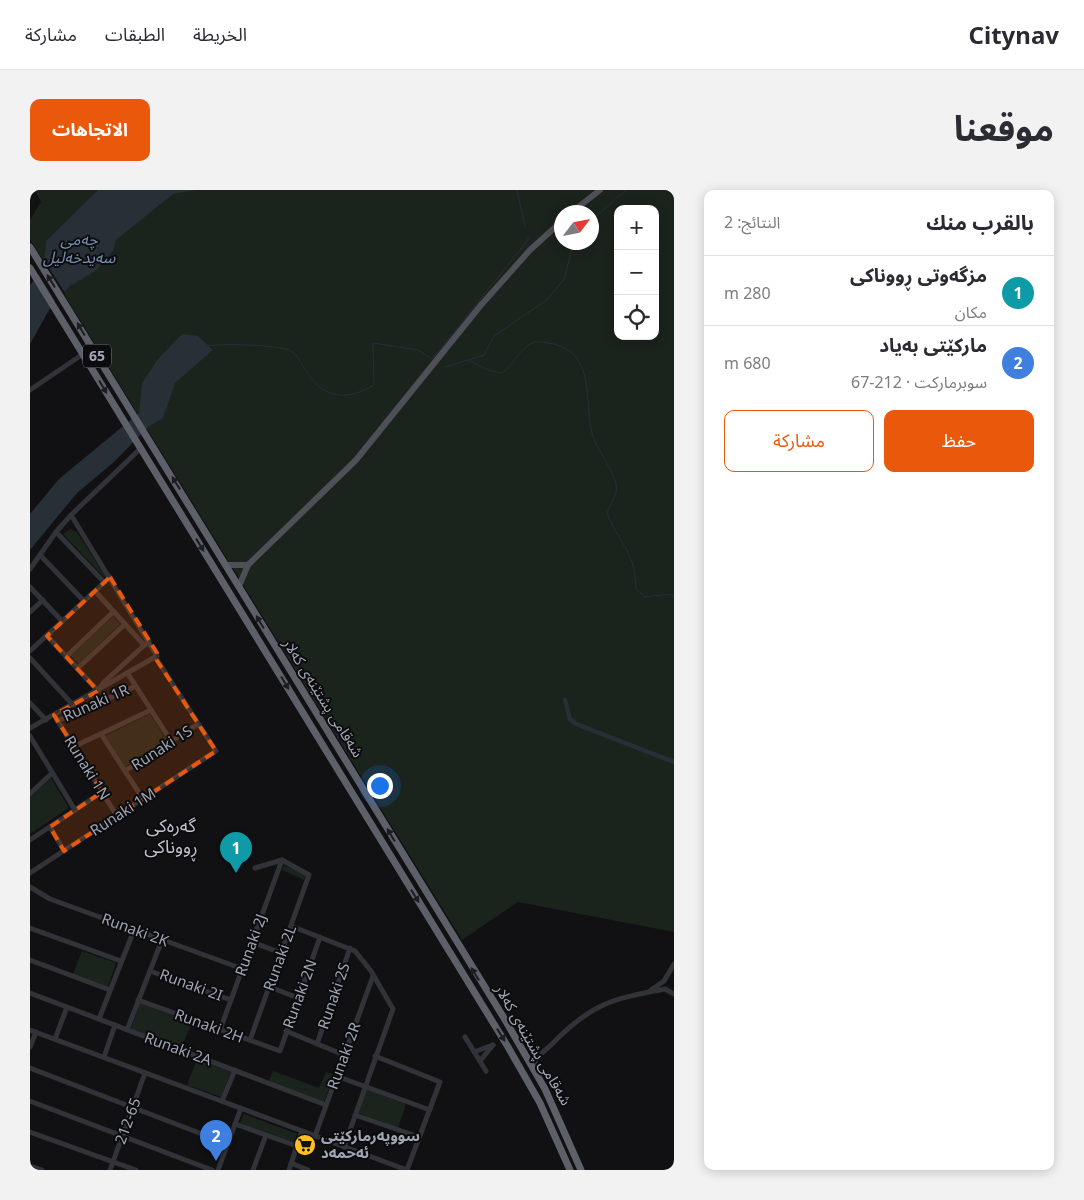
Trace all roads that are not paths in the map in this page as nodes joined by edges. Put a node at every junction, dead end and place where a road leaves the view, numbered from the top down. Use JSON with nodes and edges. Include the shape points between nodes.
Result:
{"nodes":[{"id":1,"x":600,"y":190,"type":"edge"},
{"id":2,"x":581,"y":205,"type":"edge"},
{"id":3,"x":554,"y":228,"type":"edge"},
{"id":4,"x":30,"y":248,"type":"edge"},
{"id":5,"x":32,"y":271,"type":"edge"},
{"id":6,"x":83,"y":354,"type":"junction"},
{"id":7,"x":30,"y":390,"type":"edge"},
{"id":8,"x":139,"y":446,"type":"junction"},
{"id":9,"x":71,"y":515,"type":"junction"},
{"id":10,"x":56,"y":532,"type":"junction"},
{"id":11,"x":40,"y":554,"type":"junction"},
{"id":12,"x":226,"y":565,"type":"junction"},
{"id":13,"x":248,"y":565,"type":"junction"},
{"id":14,"x":30,"y":569,"type":"edge"},
{"id":15,"x":110,"y":577,"type":"junction"},
{"id":16,"x":104,"y":582,"type":"junction"},
{"id":17,"x":239,"y":586,"type":"junction"},
{"id":18,"x":30,"y":587,"type":"edge"},
{"id":19,"x":94,"y":591,"type":"junction"},
{"id":20,"x":43,"y":600,"type":"junction"},
{"id":21,"x":84,"y":601,"type":"junction"},
{"id":22,"x":30,"y":612,"type":"edge"},
{"id":23,"x":113,"y":612,"type":"junction"},
{"id":24,"x":62,"y":621,"type":"junction"},
{"id":25,"x":125,"y":624,"type":"junction"},
{"id":26,"x":47,"y":636,"type":"junction"},
{"id":27,"x":147,"y":643,"type":"junction"},
{"id":28,"x":30,"y":651,"type":"edge"},
{"id":29,"x":66,"y":657,"type":"junction"},
{"id":30,"x":30,"y":658,"type":"edge"},
{"id":31,"x":156,"y":658,"type":"junction"},
{"id":32,"x":78,"y":669,"type":"junction"},
{"id":33,"x":128,"y":674,"type":"junction"},
{"id":34,"x":136,"y":686,"type":"junction"},
{"id":35,"x":98,"y":691,"type":"junction"},
{"id":36,"x":30,"y":703,"type":"edge"},
{"id":37,"x":73,"y":705,"type":"junction"},
{"id":38,"x":151,"y":710,"type":"junction"},
{"id":39,"x":54,"y":715,"type":"junction"},
{"id":40,"x":46,"y":720,"type":"junction"},
{"id":41,"x":57,"y":721,"type":"junction"},
{"id":42,"x":198,"y":724,"type":"junction"},
{"id":43,"x":30,"y":728,"type":"edge"},
{"id":44,"x":101,"y":734,"type":"junction"},
{"id":45,"x":30,"y":736,"type":"edge"},
{"id":46,"x":171,"y":741,"type":"junction"},
{"id":47,"x":74,"y":747,"type":"junction"},
{"id":48,"x":216,"y":752,"type":"joint"},
{"id":49,"x":347,"y":762,"type":"junction"},
{"id":50,"x":337,"y":769,"type":"junction"},
{"id":51,"x":125,"y":771,"type":"junction"},
{"id":52,"x":52,"y":773,"type":"junction"},
{"id":53,"x":102,"y":792,"type":"junction"},
{"id":54,"x":30,"y":794,"type":"edge"},
{"id":55,"x":143,"y":799,"type":"junction"},
{"id":56,"x":75,"y":810,"type":"junction"},
{"id":57,"x":117,"y":816,"type":"junction"},
{"id":58,"x":50,"y":827,"type":"junction"},
{"id":59,"x":30,"y":840,"type":"edge"},
{"id":60,"x":64,"y":851,"type":"junction"},
{"id":61,"x":282,"y":860,"type":"junction"},
{"id":62,"x":255,"y":868,"type":"dead end"},
{"id":63,"x":30,"y":873,"type":"edge"},
{"id":64,"x":30,"y":887,"type":"edge"},
{"id":65,"x":291,"y":926,"type":"junction"},
{"id":66,"x":30,"y":928,"type":"edge"},
{"id":67,"x":134,"y":930,"type":"junction"},
{"id":68,"x":320,"y":937,"type":"junction"},
{"id":69,"x":162,"y":940,"type":"junction"},
{"id":70,"x":252,"y":942,"type":"junction"},
{"id":71,"x":350,"y":948,"type":"junction"},
{"id":72,"x":281,"y":953,"type":"junction"},
{"id":73,"x":30,"y":960,"type":"edge"},
{"id":74,"x":122,"y":961,"type":"junction"},
{"id":75,"x":674,"y":964,"type":"edge"},
{"id":76,"x":242,"y":969,"type":"junction"},
{"id":77,"x":150,"y":971,"type":"junction"},
{"id":78,"x":374,"y":976,"type":"junction"},
{"id":79,"x":270,"y":987,"type":"junction"},
{"id":80,"x":110,"y":990,"type":"junction"},
{"id":81,"x":648,"y":992,"type":"junction"},
{"id":82,"x":30,"y":994,"type":"edge"},
{"id":83,"x":674,"y":994,"type":"edge"},
{"id":84,"x":298,"y":998,"type":"junction"},
{"id":85,"x":138,"y":1000,"type":"junction"},
{"id":86,"x":231,"y":1000,"type":"junction"},
{"id":87,"x":66,"y":1007,"type":"junction"},
{"id":88,"x":99,"y":1020,"type":"junction"},
{"id":89,"x":115,"y":1025,"type":"junction"},
{"id":90,"x":30,"y":1030,"type":"edge"},
{"id":91,"x":127,"y":1030,"type":"junction"},
{"id":92,"x":220,"y":1030,"type":"junction"},
{"id":93,"x":286,"y":1031,"type":"junction"},
{"id":94,"x":36,"y":1032,"type":"junction"},
{"id":95,"x":465,"y":1037,"type":"dead end"},
{"id":96,"x":55,"y":1039,"type":"junction"},
{"id":97,"x":250,"y":1040,"type":"junction"},
{"id":98,"x":317,"y":1044,"type":"junction"},
{"id":99,"x":30,"y":1047,"type":"edge"},
{"id":100,"x":280,"y":1051,"type":"joint"},
{"id":101,"x":474,"y":1052,"type":"junction"},
{"id":102,"x":344,"y":1055,"type":"junction"},
{"id":103,"x":525,"y":1055,"type":"junction"},
{"id":104,"x":539,"y":1055,"type":"junction"},
{"id":105,"x":375,"y":1056,"type":"junction"},
{"id":106,"x":104,"y":1057,"type":"junction"},
{"id":107,"x":480,"y":1061,"type":"junction"},
{"id":108,"x":30,"y":1068,"type":"edge"},
{"id":109,"x":533,"y":1068,"type":"junction"},
{"id":110,"x":235,"y":1070,"type":"junction"},
{"id":111,"x":486,"y":1071,"type":"dead end"},
{"id":112,"x":145,"y":1073,"type":"junction"},
{"id":113,"x":336,"y":1076,"type":"junction"},
{"id":114,"x":364,"y":1086,"type":"junction"},
{"id":115,"x":545,"y":1089,"type":"junction"},
{"id":116,"x":535,"y":1093,"type":"junction"},
{"id":117,"x":30,"y":1101,"type":"edge"},
{"id":118,"x":222,"y":1101,"type":"junction"},
{"id":119,"x":326,"y":1105,"type":"junction"},
{"id":120,"x":133,"y":1108,"type":"junction"},
{"id":121,"x":241,"y":1108,"type":"junction"},
{"id":122,"x":430,"y":1110,"type":"junction"},
{"id":123,"x":355,"y":1115,"type":"junction"},
{"id":124,"x":235,"y":1124,"type":"junction"},
{"id":125,"x":302,"y":1131,"type":"junction"},
{"id":126,"x":30,"y":1132,"type":"edge"},
{"id":127,"x":266,"y":1135,"type":"junction"},
{"id":128,"x":315,"y":1136,"type":"junction"},
{"id":129,"x":122,"y":1137,"type":"junction"},
{"id":130,"x":419,"y":1137,"type":"junction"},
{"id":131,"x":228,"y":1144,"type":"junction"},
{"id":132,"x":297,"y":1146,"type":"junction"},
{"id":133,"x":344,"y":1147,"type":"junction"},
{"id":134,"x":113,"y":1162,"type":"junction"},
{"id":135,"x":291,"y":1163,"type":"junction"},
{"id":136,"x":30,"y":1166,"type":"edge"},
{"id":137,"x":42,"y":1170,"type":"edge"},
{"id":138,"x":110,"y":1170,"type":"edge"},
{"id":139,"x":136,"y":1170,"type":"edge"},
{"id":140,"x":212,"y":1170,"type":"edge"},
{"id":141,"x":218,"y":1170,"type":"edge"},
{"id":142,"x":253,"y":1170,"type":"edge"},
{"id":143,"x":289,"y":1170,"type":"edge"},
{"id":144,"x":308,"y":1170,"type":"edge"},
{"id":145,"x":407,"y":1170,"type":"edge"},
{"id":146,"x":570,"y":1170,"type":"edge"},
{"id":147,"x":581,"y":1170,"type":"edge"}],
"edges":[{"from":1,"to":2,"type":"main road"},
{"from":3,"to":13,"type":"main road","via":[[487,298],[356,460]]},
{"from":12,"to":4,"type":"highway","name":"شەقامی پشتێنەی کەلار","number":"65","one_way":true},
{"from":5,"to":6,"type":"highway","name":"شەقامی پشتێنەی کەلار"},
{"from":6,"to":7,"type":"street"},
{"from":6,"to":8,"type":"highway","name":"شەقامی پشتێنەی کەلار","one_way":true},
{"from":8,"to":9,"type":"street"},
{"from":8,"to":50,"type":"highway","name":"شەقامی پشتێنەی کەلار","one_way":true},
{"from":9,"to":10,"type":"street"},
{"from":9,"to":15,"type":"street"},
{"from":10,"to":11,"type":"street"},
{"from":10,"to":16,"type":"street"},
{"from":11,"to":14,"type":"street"},
{"from":11,"to":21,"type":"street"},
{"from":12,"to":13,"type":"main road"},
{"from":12,"to":17,"type":"highway","name":"شەقامی پشتێنەی کەلار"},
{"from":13,"to":17,"type":"main road"},
{"from":15,"to":16,"type":"street"},
{"from":15,"to":27,"type":"street"},
{"from":16,"to":19,"type":"street"},
{"from":49,"to":17,"type":"highway","name":"شەقامی پشتێنەی کەلار","one_way":true},
{"from":18,"to":20,"type":"street"},
{"from":19,"to":21,"type":"street"},
{"from":19,"to":23,"type":"street"},
{"from":20,"to":22,"type":"street"},
{"from":20,"to":24,"type":"street"},
{"from":21,"to":24,"type":"street"},
{"from":23,"to":25,"type":"street"},
{"from":23,"to":29,"type":"street"},
{"from":24,"to":26,"type":"street"},
{"from":25,"to":27,"type":"street"},
{"from":25,"to":32,"type":"street"},
{"from":26,"to":28,"type":"street"},
{"from":26,"to":29,"type":"street"},
{"from":27,"to":31,"type":"street","name":"Runaki 1S","via":[[157,653]]},
{"from":27,"to":35,"type":"street"},
{"from":29,"to":32,"type":"street"},
{"from":30,"to":37,"type":"street"},
{"from":31,"to":33,"type":"street"},
{"from":31,"to":42,"type":"street","name":"Runaki 1S"},
{"from":32,"to":35,"type":"street"},
{"from":33,"to":34,"type":"street"},
{"from":33,"to":35,"type":"street"},
{"from":34,"to":38,"type":"street"},
{"from":34,"to":41,"type":"street","name":"Runaki 1R"},
{"from":35,"to":37,"type":"street"},
{"from":36,"to":40,"type":"street"},
{"from":37,"to":39,"type":"street"},
{"from":38,"to":44,"type":"street"},
{"from":38,"to":46,"type":"street"},
{"from":39,"to":40,"type":"street"},
{"from":39,"to":41,"type":"street","name":"Runaki 1N"},
{"from":40,"to":43,"type":"street"},
{"from":41,"to":47,"type":"street","name":"Runaki 1N"},
{"from":42,"to":46,"type":"street","name":"Runaki 1S"},
{"from":42,"to":48,"type":"street","name":"Runaki 1S"},
{"from":44,"to":47,"type":"street"},
{"from":44,"to":51,"type":"street"},
{"from":45,"to":52,"type":"street"},
{"from":46,"to":51,"type":"street","name":"Runaki 1S"},
{"from":47,"to":53,"type":"street","name":"Runaki 1N"},
{"from":48,"to":55,"type":"street","name":"Runaki 1M"},
{"from":49,"to":50,"type":"highway"},
{"from":103,"to":49,"type":"highway","name":"شەقامی پشتێنەی کەلار","one_way":true},
{"from":50,"to":116,"type":"highway","name":"شەقامی پشتێنەی کەلار","one_way":true},
{"from":51,"to":55,"type":"street"},
{"from":52,"to":54,"type":"street"},
{"from":52,"to":56,"type":"street"},
{"from":53,"to":56,"type":"street"},
{"from":53,"to":57,"type":"street","name":"Runaki 1N"},
{"from":55,"to":57,"type":"street","name":"Runaki 1M"},
{"from":56,"to":58,"type":"street"},
{"from":57,"to":60,"type":"street","name":"Runaki 1M"},
{"from":58,"to":59,"type":"street"},
{"from":58,"to":60,"type":"street"},
{"from":60,"to":63,"type":"street","name":"Runaki 1M"},
{"from":61,"to":62,"type":"street"},
{"from":61,"to":65,"type":"street","name":"Runaki 2L","via":[[309,875]]},
{"from":61,"to":70,"type":"street","name":"Runaki 2J"},
{"from":64,"to":67,"type":"street","name":"Runaki 2K","via":[[50,899]]},
{"from":65,"to":68,"type":"street"},
{"from":65,"to":72,"type":"street","name":"Runaki 2L"},
{"from":66,"to":74,"type":"street"},
{"from":67,"to":69,"type":"street","name":"Runaki 2K"},
{"from":67,"to":74,"type":"street"},
{"from":68,"to":71,"type":"street"},
{"from":68,"to":84,"type":"street","name":"Runaki 2N"},
{"from":69,"to":76,"type":"street","name":"Runaki 2K"},
{"from":69,"to":77,"type":"street"},
{"from":70,"to":72,"type":"street"},
{"from":70,"to":76,"type":"street","name":"Runaki 2J"},
{"from":71,"to":78,"type":"street"},
{"from":71,"to":98,"type":"street","name":"Runaki 2S"},
{"from":72,"to":79,"type":"street","name":"Runaki 2L"},
{"from":73,"to":80,"type":"street"},
{"from":74,"to":80,"type":"street"},
{"from":75,"to":81,"type":"street","via":[[664,981]]},
{"from":76,"to":86,"type":"street","name":"Runaki 2J"},
{"from":77,"to":85,"type":"street"},
{"from":77,"to":86,"type":"street","name":"Runaki 2I"},
{"from":78,"to":102,"type":"street","name":"Runaki 2R"},
{"from":78,"to":105,"type":"street","via":[[393,1009]]},
{"from":79,"to":84,"type":"street"},
{"from":79,"to":97,"type":"street","name":"Runaki 2L"},
{"from":80,"to":88,"type":"street"},
{"from":81,"to":83,"type":"street","via":[[665,989]]},
{"from":81,"to":104,"type":"street","via":[[606,1002],[590,1011],[572,1023]]},
{"from":82,"to":87,"type":"street","name":"Runaki 2A"},
{"from":84,"to":93,"type":"street","name":"Runaki 2N"},
{"from":85,"to":91,"type":"street"},
{"from":85,"to":92,"type":"street","name":"Runaki 2H"},
{"from":86,"to":92,"type":"street","name":"Runaki 2J"},
{"from":87,"to":88,"type":"street","name":"Runaki 2A"},
{"from":87,"to":96,"type":"street"},
{"from":88,"to":89,"type":"street","name":"Runaki 2A"},
{"from":89,"to":91,"type":"street","name":"Runaki 2A"},
{"from":89,"to":106,"type":"street"},
{"from":90,"to":94,"type":"street"},
{"from":91,"to":110,"type":"street","name":"Runaki 2A"},
{"from":92,"to":97,"type":"street","name":"Runaki 2H"},
{"from":93,"to":98,"type":"street"},
{"from":93,"to":100,"type":"street","name":"Runaki 2N"},
{"from":94,"to":96,"type":"street"},
{"from":94,"to":99,"type":"street"},
{"from":95,"to":101,"type":"street"},
{"from":96,"to":106,"type":"street"},
{"from":97,"to":100,"type":"street","name":"Runaki 2H"},
{"from":98,"to":102,"type":"street"},
{"from":101,"to":107,"type":"street"},
{"from":101,"to":107,"type":"street","via":[[493,1045]]},
{"from":102,"to":113,"type":"street","name":"Runaki 2R"},
{"from":103,"to":104,"type":"street"},
{"from":103,"to":109,"type":"highway","name":"شەقامی پشتێنەی کەلار"},
{"from":104,"to":109,"type":"street"},
{"from":105,"to":114,"type":"street"},
{"from":105,"to":122,"type":"street","via":[[440,1082]]},
{"from":106,"to":112,"type":"street"},
{"from":107,"to":111,"type":"street"},
{"from":108,"to":120,"type":"street"},
{"from":109,"to":115,"type":"highway","name":"شەقامی پشتێنەی کەلار"},
{"from":110,"to":118,"type":"street"},
{"from":110,"to":119,"type":"street","name":"Runaki 2A"},
{"from":112,"to":118,"type":"street"},
{"from":112,"to":120,"type":"street","name":"212-65"},
{"from":113,"to":114,"type":"street"},
{"from":113,"to":119,"type":"street","name":"Runaki 2R"},
{"from":114,"to":122,"type":"street"},
{"from":114,"to":123,"type":"street"},
{"from":115,"to":116,"type":"highway","via":[[541,1096]]},
{"from":115,"to":147,"type":"highway","name":"شەقامی پشتێنەی کەلار"},
{"from":116,"to":146,"type":"highway","name":"شەقامی پشتێنەی کەلار"},
{"from":117,"to":129,"type":"street"},
{"from":118,"to":121,"type":"street"},
{"from":119,"to":128,"type":"street","name":"Runaki 2R"},
{"from":120,"to":129,"type":"street","name":"212-65"},
{"from":120,"to":131,"type":"street"},
{"from":121,"to":124,"type":"street"},
{"from":121,"to":125,"type":"street"},
{"from":122,"to":130,"type":"street"},
{"from":123,"to":130,"type":"street"},
{"from":123,"to":133,"type":"street"},
{"from":124,"to":127,"type":"street"},
{"from":124,"to":131,"type":"street"},
{"from":125,"to":128,"type":"street"},
{"from":125,"to":132,"type":"street"},
{"from":126,"to":134,"type":"street"},
{"from":127,"to":132,"type":"street"},
{"from":127,"to":142,"type":"street"},
{"from":128,"to":133,"type":"street"},
{"from":129,"to":134,"type":"street","name":"212-65"},
{"from":129,"to":140,"type":"street"},
{"from":130,"to":145,"type":"street"},
{"from":131,"to":141,"type":"street"},
{"from":132,"to":135,"type":"street"},
{"from":133,"to":145,"type":"street"},
{"from":134,"to":138,"type":"street","name":"212-65"},
{"from":134,"to":139,"type":"street"},
{"from":135,"to":143,"type":"street"},
{"from":135,"to":144,"type":"street"},
{"from":136,"to":137,"type":"street"}]}
